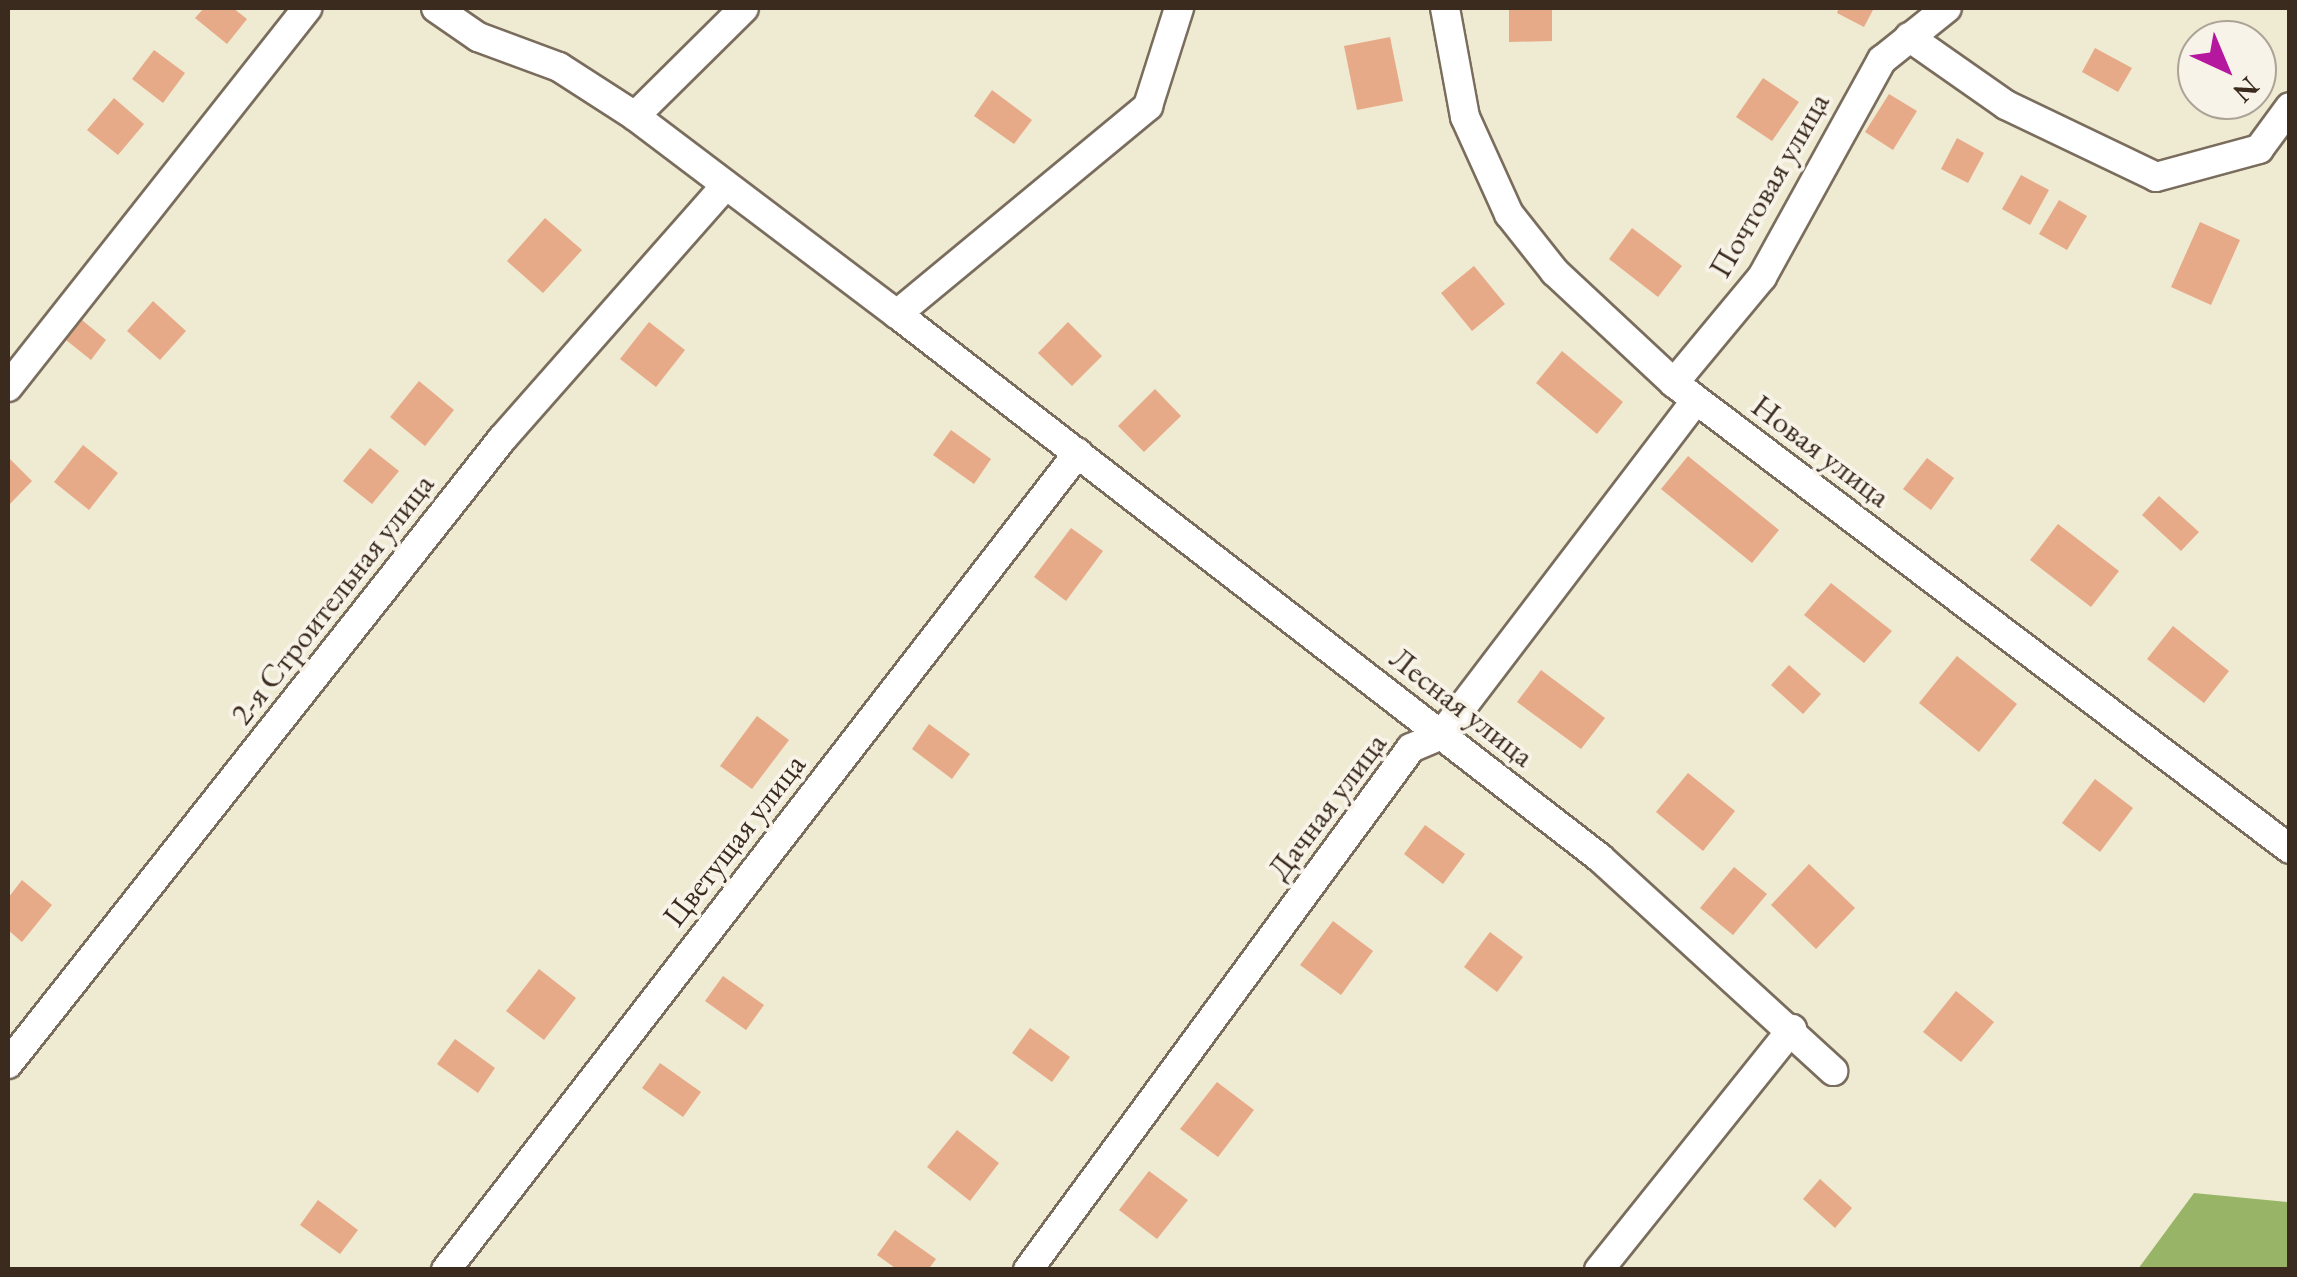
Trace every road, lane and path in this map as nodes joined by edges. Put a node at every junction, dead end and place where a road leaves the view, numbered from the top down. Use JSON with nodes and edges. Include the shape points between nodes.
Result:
{"nodes":[{"id":1,"x":307,"y":8,"type":"edge"},
{"id":2,"x":436,"y":8,"type":"edge"},
{"id":3,"x":744,"y":8,"type":"edge"},
{"id":4,"x":1179,"y":8,"type":"edge"},
{"id":5,"x":1445,"y":8,"type":"edge"},
{"id":6,"x":1947,"y":8,"type":"edge"},
{"id":7,"x":1909,"y":37,"type":"junction"},
{"id":8,"x":2290,"y":107,"type":"edge"},
{"id":9,"x":635,"y":116,"type":"junction"},
{"id":10,"x":723,"y":188,"type":"junction"},
{"id":11,"x":897,"y":314,"type":"junction"},
{"id":12,"x":8,"y":387,"type":"edge"},
{"id":13,"x":1685,"y":392,"type":"junction"},
{"id":14,"x":1078,"y":453,"type":"junction"},
{"id":15,"x":1442,"y":735,"type":"junction"},
{"id":16,"x":2290,"y":849,"type":"edge"},
{"id":17,"x":1792,"y":1029,"type":"junction"},
{"id":18,"x":8,"y":1064,"type":"edge"},
{"id":19,"x":1832,"y":1071,"type":"dead end"},
{"id":20,"x":446,"y":1270,"type":"edge"},
{"id":21,"x":1028,"y":1270,"type":"edge"},
{"id":22,"x":1599,"y":1270,"type":"edge"}],
"edges":[{"from":1,"to":12,"type":"street"},
{"from":2,"to":9,"type":"street","name":"Лесная улица","via":[[478,37],[559,67]]},
{"from":3,"to":9,"type":"street"},
{"from":4,"to":11,"type":"street","via":[[1148,106]]},
{"from":5,"to":13,"type":"street","name":"Новая улица","via":[[1465,117],[1509,214],[1555,272]]},
{"from":6,"to":7,"type":"street","name":"Почтовая улица"},
{"from":7,"to":8,"type":"street","via":[[2006,105],[2156,178],[2259,150]]},
{"from":7,"to":13,"type":"street","name":"Почтовая улица","via":[[1882,60],[1762,276]]},
{"from":9,"to":10,"type":"street","name":"Лесная улица"},
{"from":10,"to":11,"type":"street","name":"Лесная улица"},
{"from":10,"to":18,"type":"street","name":"2-я Строительная улица","via":[[502,438]]},
{"from":11,"to":14,"type":"street","name":"Лесная улица"},
{"from":13,"to":15,"type":"street","name":"Дачная улица"},
{"from":13,"to":16,"type":"street","name":"Новая улица"},
{"from":14,"to":15,"type":"street","name":"Лесная улица"},
{"from":14,"to":20,"type":"street","name":"Цветущая улица"},
{"from":15,"to":17,"type":"street","name":"Лесная улица","via":[[1600,858]]},
{"from":15,"to":21,"type":"street","name":"Дачная улица","via":[[1411,748]]},
{"from":17,"to":19,"type":"street","name":"Лесная улица"},
{"from":17,"to":22,"type":"street"}]}
